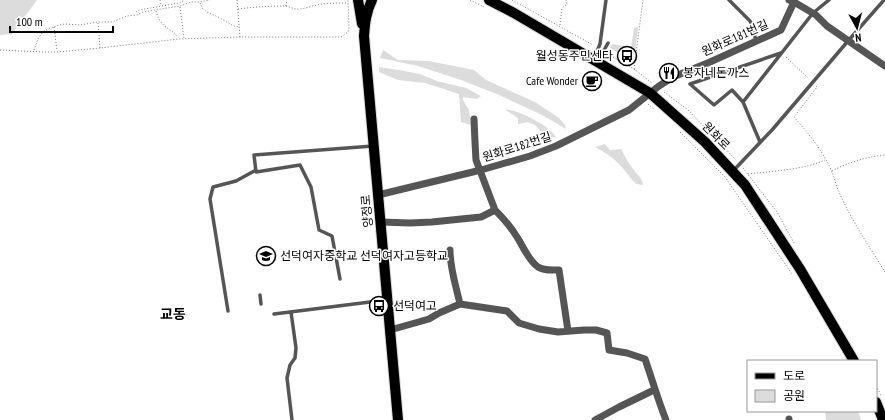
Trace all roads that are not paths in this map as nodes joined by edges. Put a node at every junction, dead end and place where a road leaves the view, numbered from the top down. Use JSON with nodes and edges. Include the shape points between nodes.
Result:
{"nodes":[{"id":1,"x":358,"y":0,"type":"edge"},
{"id":2,"x":372,"y":0,"type":"edge"},
{"id":3,"x":606,"y":0,"type":"edge"},
{"id":4,"x":729,"y":0,"type":"edge"},
{"id":5,"x":829,"y":0,"type":"edge"},
{"id":6,"x":884,"y":0,"type":"edge"},
{"id":7,"x":791,"y":1,"type":"edge"},
{"id":8,"x":486,"y":4,"type":"edge"},
{"id":9,"x":813,"y":13,"type":"junction"},
{"id":10,"x":364,"y":36,"type":"junction"},
{"id":11,"x":756,"y":41,"type":"junction"},
{"id":12,"x":848,"y":41,"type":"junction"},
{"id":13,"x":608,"y":43,"type":"dead end"},
{"id":14,"x":782,"y":53,"type":"junction"},
{"id":15,"x":595,"y":61,"type":"junction"},
{"id":16,"x":885,"y":66,"type":"edge"},
{"id":17,"x":646,"y":96,"type":"junction"},
{"id":18,"x":743,"y":102,"type":"junction"},
{"id":19,"x":474,"y":119,"type":"dead end"},
{"id":20,"x":760,"y":142,"type":"junction"},
{"id":21,"x":374,"y":146,"type":"junction"},
{"id":22,"x":256,"y":170,"type":"junction"},
{"id":23,"x":481,"y":170,"type":"junction"},
{"id":24,"x":732,"y":171,"type":"junction"},
{"id":25,"x":378,"y":195,"type":"junction"},
{"id":26,"x":496,"y":210,"type":"junction"},
{"id":27,"x":381,"y":222,"type":"junction"},
{"id":28,"x":450,"y":250,"type":"dead end"},
{"id":29,"x":340,"y":279,"type":"dead end"},
{"id":30,"x":260,"y":295,"type":"dead end"},
{"id":31,"x":387,"y":300,"type":"junction"},
{"id":32,"x":261,"y":304,"type":"dead end"},
{"id":33,"x":460,"y":304,"type":"junction"},
{"id":34,"x":228,"y":310,"type":"dead end"},
{"id":35,"x":292,"y":312,"type":"junction"},
{"id":36,"x":274,"y":314,"type":"dead end"},
{"id":37,"x":390,"y":330,"type":"junction"},
{"id":38,"x":568,"y":331,"type":"junction"},
{"id":39,"x":853,"y":360,"type":"edge"},
{"id":40,"x":654,"y":390,"type":"junction"},
{"id":41,"x":878,"y":401,"type":"edge"},
{"id":42,"x":292,"y":420,"type":"edge"},
{"id":43,"x":398,"y":420,"type":"edge"},
{"id":44,"x":595,"y":420,"type":"edge"},
{"id":45,"x":666,"y":420,"type":"edge"},
{"id":46,"x":879,"y":420,"type":"edge"},
{"id":47,"x":884,"y":420,"type":"edge"}],
"edges":[{"from":1,"to":10,"type":"main road"},
{"from":2,"to":10,"type":"main road","name":"양정로","via":[[367,10]]},
{"from":3,"to":15,"type":"lane"},
{"from":4,"to":11,"type":"lane","via":[[750,21]]},
{"from":5,"to":9,"type":"lane"},
{"from":6,"to":12,"type":"lane"},
{"from":7,"to":9,"type":"street"},
{"from":7,"to":11,"type":"street","name":"원화로181번길","via":[[781,30]]},
{"from":8,"to":15,"type":"main road","name":"원화로","via":[[514,13]]},
{"from":9,"to":12,"type":"street"},
{"from":9,"to":14,"type":"lane"},
{"from":10,"to":21,"type":"main road","name":"양정로"},
{"from":11,"to":17,"type":"street","name":"원화로181번길","via":[[673,77]]},
{"from":12,"to":16,"type":"street"},
{"from":12,"to":20,"type":"lane"},
{"from":13,"to":15,"type":"lane"},
{"from":14,"to":18,"type":"lane"},
{"from":14,"to":18,"type":"lane","via":[[690,84],[714,105],[732,90]]},
{"from":15,"to":17,"type":"main road","name":"원화로"},
{"from":17,"to":23,"type":"street","name":"원화로182번길","via":[[629,110],[556,146]]},
{"from":17,"to":24,"type":"main road","name":"원화로","via":[[705,142]]},
{"from":18,"to":20,"type":"lane"},
{"from":19,"to":23,"type":"street","via":[[476,160]]},
{"from":20,"to":24,"type":"lane"},
{"from":21,"to":22,"type":"lane","via":[[254,155]]},
{"from":21,"to":25,"type":"main road","name":"양정로"},
{"from":22,"to":29,"type":"lane","via":[[300,165],[311,187],[319,230],[332,236]]},
{"from":22,"to":34,"type":"lane","via":[[236,181],[213,187],[210,199]]},
{"from":23,"to":25,"type":"street","name":"원화로182번길"},
{"from":23,"to":26,"type":"street"},
{"from":24,"to":39,"type":"main road","name":"원화로","via":[[745,185],[785,246]]},
{"from":25,"to":27,"type":"main road","name":"양정로"},
{"from":26,"to":27,"type":"street","via":[[481,217],[432,222]]},
{"from":26,"to":38,"type":"street","via":[[537,266],[543,270],[559,270]]},
{"from":27,"to":31,"type":"main road","name":"양정로"},
{"from":28,"to":33,"type":"street"},
{"from":30,"to":32,"type":"lane"},
{"from":31,"to":35,"type":"lane"},
{"from":31,"to":37,"type":"main road","name":"양정로"},
{"from":33,"to":37,"type":"street","via":[[429,319]]},
{"from":33,"to":38,"type":"street","via":[[507,311],[519,323],[539,329]]},
{"from":35,"to":36,"type":"lane"},
{"from":35,"to":42,"type":"lane","via":[[296,348],[287,378]]},
{"from":37,"to":43,"type":"main road","name":"양정로"},
{"from":38,"to":40,"type":"street","via":[[596,330],[607,333],[609,350],[645,359]]},
{"from":40,"to":44,"type":"street"},
{"from":40,"to":45,"type":"street"},
{"from":41,"to":46,"type":"main road"},
{"from":41,"to":47,"type":"main road"}]}
